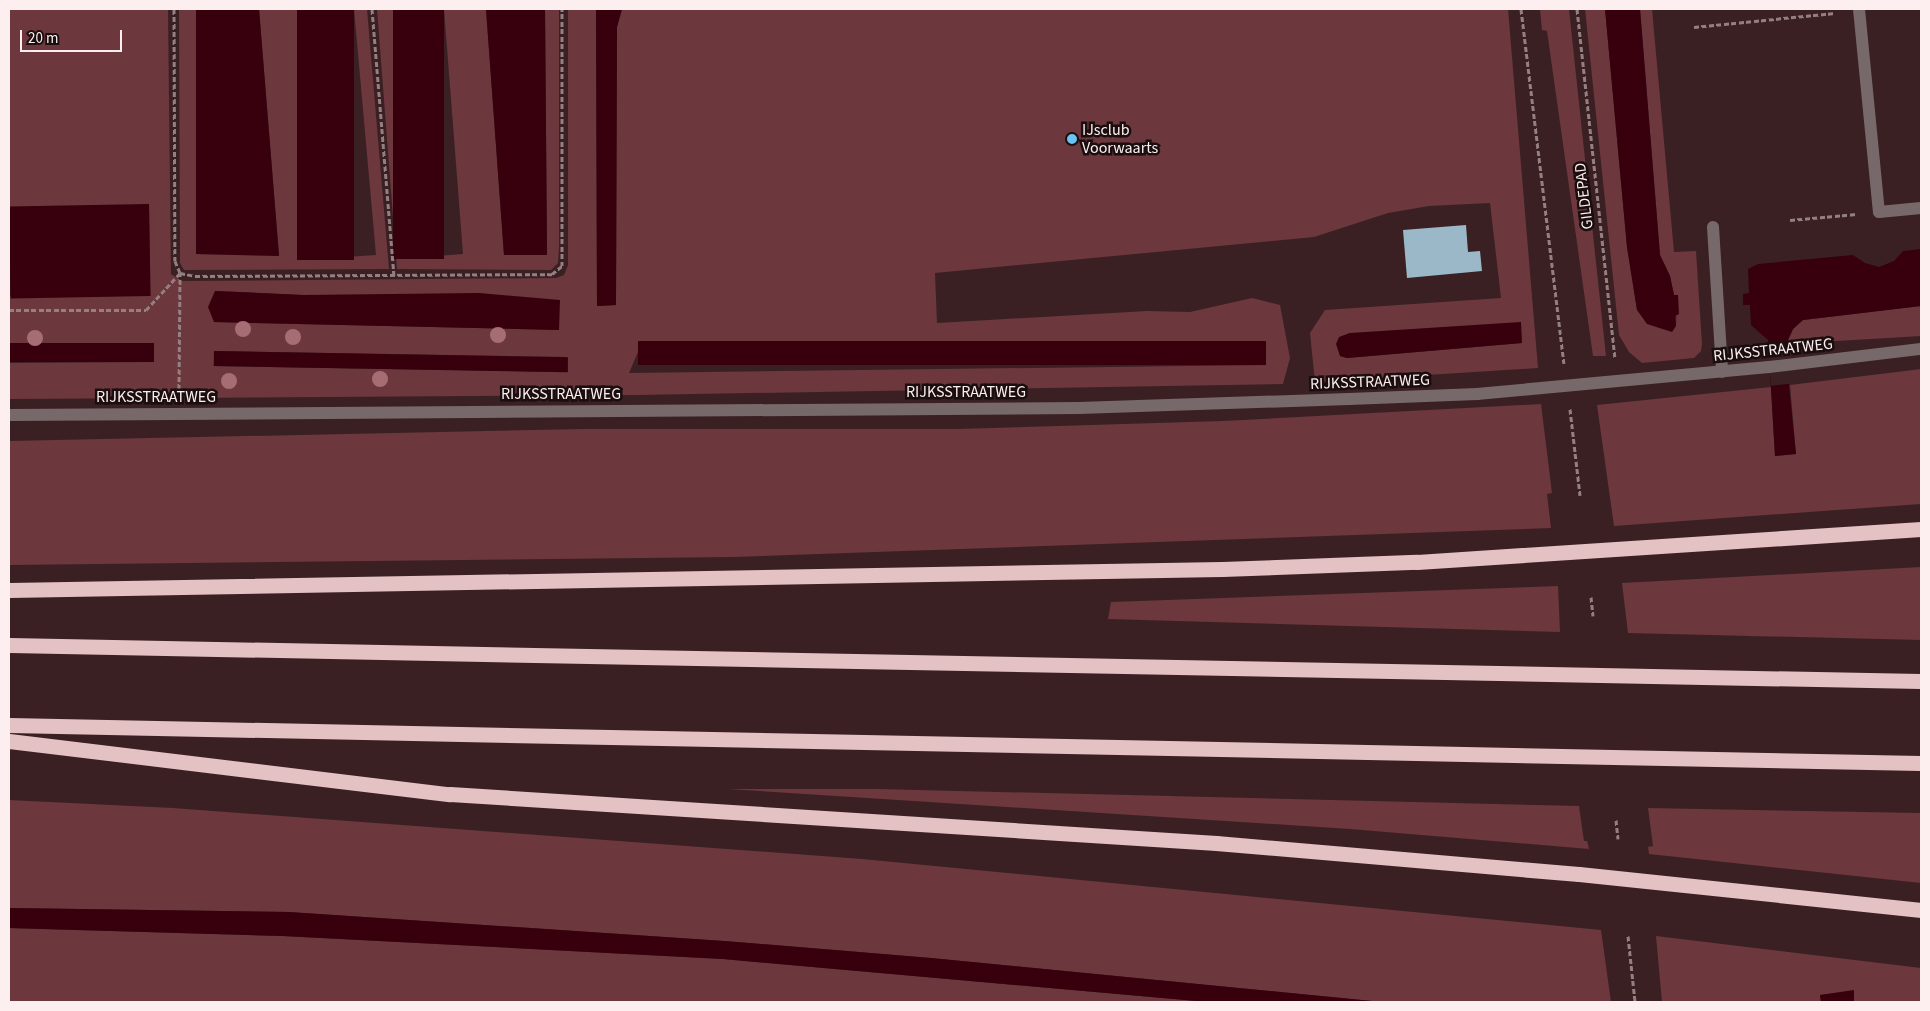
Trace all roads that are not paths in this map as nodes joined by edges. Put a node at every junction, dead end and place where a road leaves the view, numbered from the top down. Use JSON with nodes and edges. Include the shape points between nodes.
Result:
{"nodes":[{"id":1,"x":1859,"y":10,"type":"edge"},
{"id":2,"x":1921,"y":208,"type":"edge"},
{"id":3,"x":1713,"y":227,"type":"dead end"},
{"id":4,"x":1921,"y":349,"type":"edge"},
{"id":5,"x":1722,"y":372,"type":"junction"},
{"id":6,"x":9,"y":415,"type":"edge"},
{"id":7,"x":1921,"y":529,"type":"edge"},
{"id":8,"x":9,"y":590,"type":"edge"},
{"id":9,"x":9,"y":645,"type":"edge"},
{"id":10,"x":1921,"y":681,"type":"edge"},
{"id":11,"x":9,"y":725,"type":"edge"},
{"id":12,"x":9,"y":741,"type":"edge"},
{"id":13,"x":1921,"y":764,"type":"edge"},
{"id":14,"x":1921,"y":910,"type":"edge"}],
"edges":[{"from":1,"to":2,"type":"street","via":[[1879,212]]},
{"from":3,"to":5,"type":"street"},
{"from":4,"to":5,"type":"street","name":"RIJKSSTRAATWEG"},
{"from":5,"to":6,"type":"street","name":"RIJKSSTRAATWEG","via":[[1379,398],[1079,408]]},
{"from":7,"to":8,"type":"highway","via":[[1417,562],[1222,570]]},
{"from":9,"to":10,"type":"highway"},
{"from":11,"to":13,"type":"highway"},
{"from":12,"to":14,"type":"highway","via":[[450,794],[1226,844],[1589,875]]}]}
